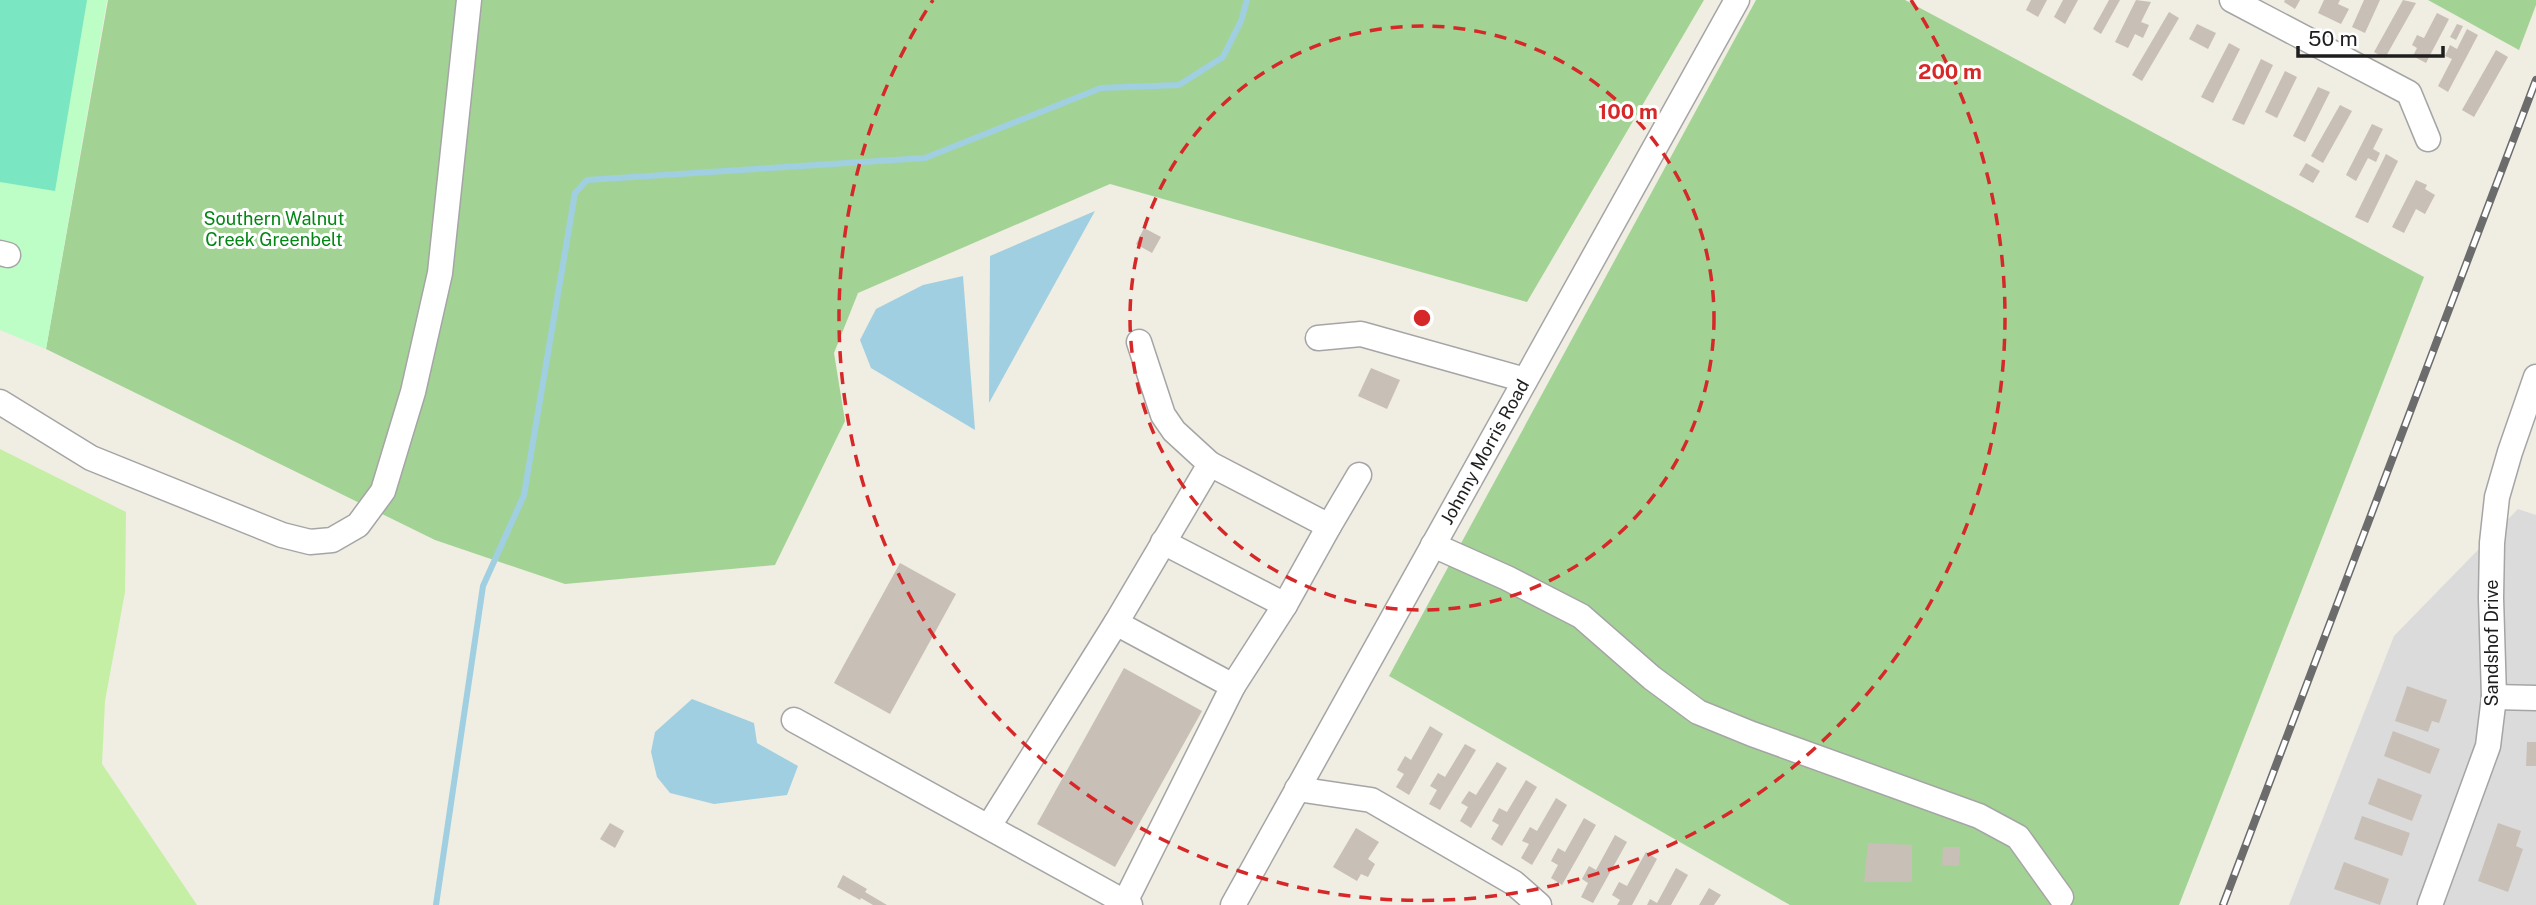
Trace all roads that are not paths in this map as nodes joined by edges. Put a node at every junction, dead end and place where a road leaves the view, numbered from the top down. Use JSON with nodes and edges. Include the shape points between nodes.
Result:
{"nodes":[{"id":1,"x":469,"y":0,"type":"edge"},
{"id":2,"x":1737,"y":0,"type":"edge"},
{"id":3,"x":2232,"y":0,"type":"edge"},
{"id":4,"x":2428,"y":139,"type":"dead end"},
{"id":5,"x":1318,"y":338,"type":"dead end"},
{"id":6,"x":1139,"y":342,"type":"dead end"},
{"id":7,"x":2536,"y":377,"type":"edge"},
{"id":8,"x":1525,"y":380,"type":"junction"},
{"id":9,"x":0,"y":402,"type":"edge"},
{"id":10,"x":1210,"y":464,"type":"junction"},
{"id":11,"x":1359,"y":475,"type":"dead end"},
{"id":12,"x":1329,"y":526,"type":"junction"},
{"id":13,"x":1163,"y":542,"type":"junction"},
{"id":14,"x":1433,"y":545,"type":"junction"},
{"id":15,"x":1285,"y":606,"type":"junction"},
{"id":16,"x":1116,"y":623,"type":"junction"},
{"id":17,"x":1233,"y":686,"type":"junction"},
{"id":18,"x":2494,"y":697,"type":"junction"},
{"id":19,"x":2536,"y":698,"type":"edge"},
{"id":20,"x":794,"y":720,"type":"dead end"},
{"id":21,"x":1297,"y":789,"type":"junction"},
{"id":22,"x":989,"y":826,"type":"junction"},
{"id":23,"x":2062,"y":897,"type":"dead end"},
{"id":24,"x":1127,"y":904,"type":"edge"},
{"id":25,"x":1233,"y":905,"type":"edge"},
{"id":26,"x":1539,"y":905,"type":"edge"},
{"id":27,"x":2430,"y":905,"type":"edge"}],
"edges":[{"from":1,"to":9,"type":"street","via":[[440,273],[413,392],[383,491],[358,525],[332,540],[310,542],[282,535],[91,458]]},
{"from":2,"to":8,"type":"street","name":"Johnny Morris Road"},
{"from":3,"to":4,"type":"street","via":[[2409,93]]},
{"from":5,"to":8,"type":"street","via":[[1361,334]]},
{"from":6,"to":10,"type":"street","via":[[1163,415]]},
{"from":7,"to":18,"type":"street","name":"Sandshof Drive","via":[[2497,498],[2491,598]]},
{"from":8,"to":14,"type":"street","name":"Johnny Morris Road"},
{"from":10,"to":12,"type":"street"},
{"from":10,"to":13,"type":"street"},
{"from":11,"to":12,"type":"street"},
{"from":12,"to":15,"type":"street"},
{"from":13,"to":15,"type":"street"},
{"from":13,"to":16,"type":"street"},
{"from":14,"to":21,"type":"street","name":"Johnny Morris Road"},
{"from":14,"to":23,"type":"street","via":[[1581,617],[1698,712],[1979,816],[2018,837]]},
{"from":15,"to":17,"type":"street"},
{"from":16,"to":17,"type":"street"},
{"from":16,"to":22,"type":"street"},
{"from":17,"to":24,"type":"street"},
{"from":18,"to":19,"type":"street"},
{"from":18,"to":27,"type":"street","name":"Sandshof Drive","via":[[2488,746]]},
{"from":20,"to":22,"type":"street"},
{"from":21,"to":25,"type":"street","name":"Johnny Morris Road"},
{"from":21,"to":26,"type":"street","via":[[1371,800],[1514,883]]},
{"from":22,"to":24,"type":"street"}]}
